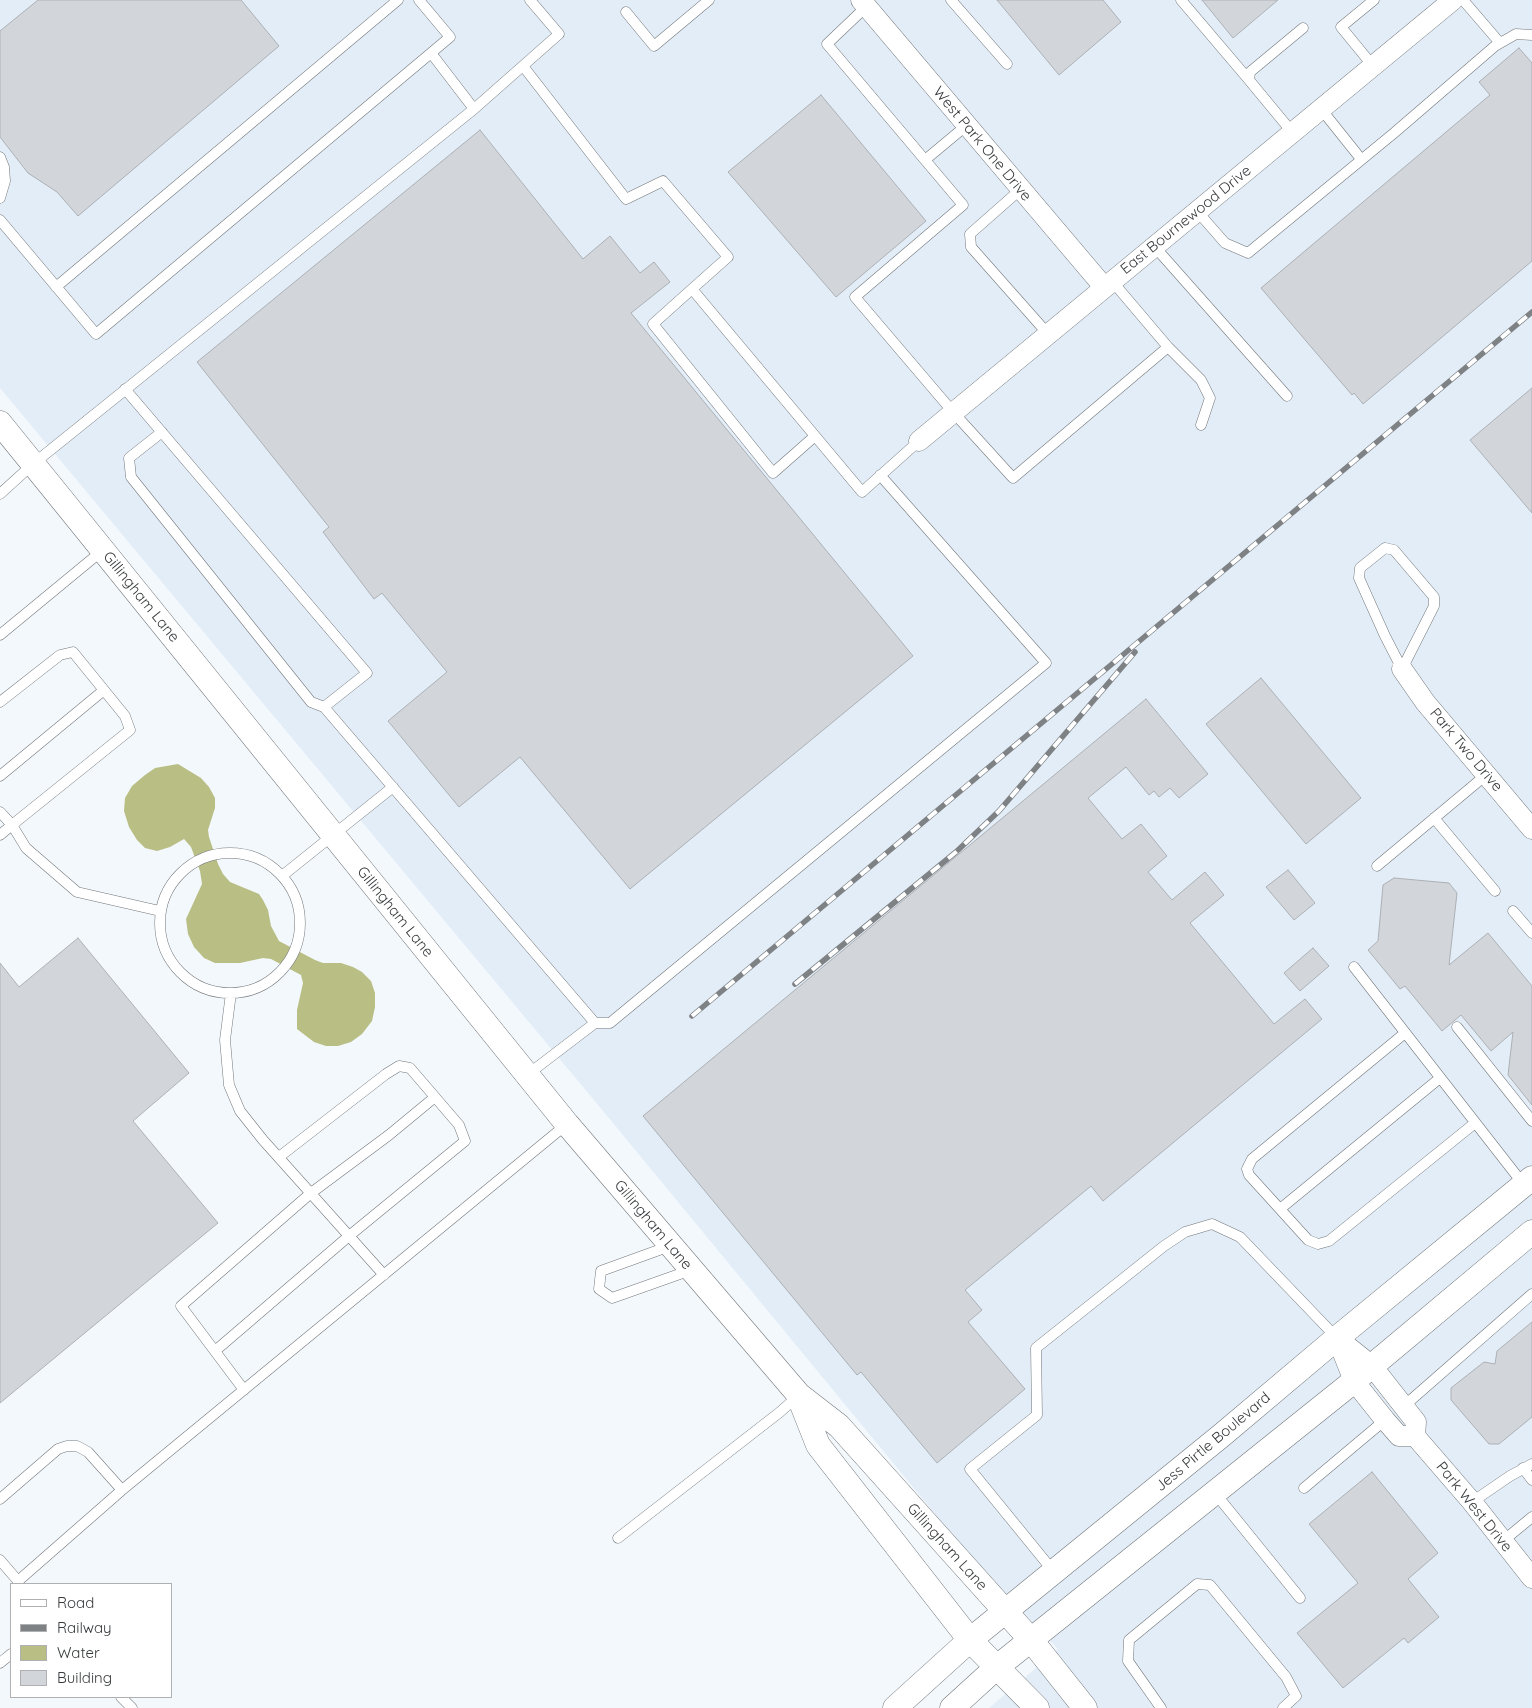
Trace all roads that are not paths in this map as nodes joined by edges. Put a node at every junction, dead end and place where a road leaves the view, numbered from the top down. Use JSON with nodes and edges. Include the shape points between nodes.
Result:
{"nodes":[{"id":1,"x":398,"y":0,"type":"edge"},
{"id":2,"x":419,"y":0,"type":"edge"},
{"id":3,"x":530,"y":0,"type":"edge"},
{"id":4,"x":709,"y":0,"type":"edge"},
{"id":5,"x":951,"y":0,"type":"edge"},
{"id":6,"x":1180,"y":0,"type":"edge"},
{"id":7,"x":1374,"y":0,"type":"edge"},
{"id":8,"x":1453,"y":0,"type":"edge"},
{"id":9,"x":1462,"y":0,"type":"edge"},
{"id":10,"x":867,"y":2,"type":"edge"},
{"id":11,"x":626,"y":12,"type":"dead end"},
{"id":12,"x":1303,"y":28,"type":"dead end"},
{"id":13,"x":1532,"y":35,"type":"edge"},
{"id":14,"x":1500,"y":43,"type":"junction"},
{"id":15,"x":431,"y":53,"type":"junction"},
{"id":16,"x":1006,"y":64,"type":"dead end"},
{"id":17,"x":523,"y":66,"type":"junction"},
{"id":18,"x":1373,"y":66,"type":"junction"},
{"id":19,"x":1249,"y":80,"type":"junction"},
{"id":20,"x":1321,"y":108,"type":"junction"},
{"id":21,"x":474,"y":109,"type":"junction"},
{"id":22,"x":967,"y":125,"type":"junction"},
{"id":23,"x":1292,"y":132,"type":"junction"},
{"id":24,"x":0,"y":157,"type":"edge"},
{"id":25,"x":1361,"y":159,"type":"junction"},
{"id":26,"x":925,"y":160,"type":"junction"},
{"id":27,"x":1021,"y":189,"type":"junction"},
{"id":28,"x":0,"y":198,"type":"edge"},
{"id":29,"x":1197,"y":210,"type":"junction"},
{"id":30,"x":0,"y":220,"type":"edge"},
{"id":31,"x":1154,"y":246,"type":"junction"},
{"id":32,"x":1108,"y":284,"type":"junction"},
{"id":33,"x":56,"y":287,"type":"junction"},
{"id":34,"x":692,"y":289,"type":"junction"},
{"id":35,"x":1048,"y":334,"type":"junction"},
{"id":36,"x":1168,"y":347,"type":"junction"},
{"id":37,"x":125,"y":389,"type":"junction"},
{"id":38,"x":1287,"y":396,"type":"dead end"},
{"id":39,"x":953,"y":412,"type":"junction"},
{"id":40,"x":0,"y":423,"type":"edge"},
{"id":41,"x":1201,"y":425,"type":"dead end"},
{"id":42,"x":162,"y":432,"type":"junction"},
{"id":43,"x":815,"y":436,"type":"junction"},
{"id":44,"x":919,"y":441,"type":"joint"},
{"id":45,"x":33,"y":464,"type":"junction"},
{"id":46,"x":880,"y":475,"type":"junction"},
{"id":47,"x":0,"y":494,"type":"edge"},
{"id":48,"x":103,"y":550,"type":"junction"},
{"id":49,"x":0,"y":635,"type":"edge"},
{"id":50,"x":1402,"y":669,"type":"junction"},
{"id":51,"x":104,"y":690,"type":"junction"},
{"id":52,"x":0,"y":702,"type":"edge"},
{"id":53,"x":324,"y":707,"type":"junction"},
{"id":54,"x":1486,"y":775,"type":"junction"},
{"id":55,"x":0,"y":776,"type":"edge"},
{"id":56,"x":393,"y":787,"type":"junction"},
{"id":57,"x":0,"y":812,"type":"edge"},
{"id":58,"x":1434,"y":818,"type":"junction"},
{"id":59,"x":12,"y":825,"type":"junction"},
{"id":60,"x":1532,"y":829,"type":"edge"},
{"id":61,"x":332,"y":834,"type":"junction"},
{"id":62,"x":0,"y":835,"type":"edge"},
{"id":63,"x":1377,"y":866,"type":"dead end"},
{"id":64,"x":282,"y":876,"type":"junction"},
{"id":65,"x":1495,"y":891,"type":"dead end"},
{"id":66,"x":1514,"y":911,"type":"dead end"},
{"id":67,"x":160,"y":912,"type":"junction"},
{"id":68,"x":1532,"y":934,"type":"edge"},
{"id":69,"x":1354,"y":968,"type":"dead end"},
{"id":70,"x":231,"y":993,"type":"junction"},
{"id":71,"x":595,"y":1023,"type":"junction"},
{"id":72,"x":1457,"y":1027,"type":"dead end"},
{"id":73,"x":1405,"y":1033,"type":"junction"},
{"id":74,"x":527,"y":1075,"type":"junction"},
{"id":75,"x":1440,"y":1078,"type":"junction"},
{"id":76,"x":435,"y":1097,"type":"junction"},
{"id":77,"x":1532,"y":1121,"type":"edge"},
{"id":78,"x":1475,"y":1123,"type":"junction"},
{"id":79,"x":567,"y":1124,"type":"junction"},
{"id":80,"x":279,"y":1157,"type":"junction"},
{"id":81,"x":1529,"y":1186,"type":"edge"},
{"id":82,"x":311,"y":1193,"type":"junction"},
{"id":83,"x":1280,"y":1208,"type":"junction"},
{"id":84,"x":1532,"y":1232,"type":"edge"},
{"id":85,"x":349,"y":1236,"type":"junction"},
{"id":86,"x":670,"y":1246,"type":"junction"},
{"id":87,"x":691,"y":1270,"type":"junction"},
{"id":88,"x":384,"y":1275,"type":"junction"},
{"id":89,"x":1532,"y":1294,"type":"edge"},
{"id":90,"x":1337,"y":1338,"type":"junction"},
{"id":91,"x":214,"y":1350,"type":"junction"},
{"id":92,"x":1372,"y":1366,"type":"junction"},
{"id":93,"x":1354,"y":1381,"type":"junction"},
{"id":94,"x":244,"y":1390,"type":"junction"},
{"id":95,"x":799,"y":1395,"type":"junction"},
{"id":96,"x":1404,"y":1406,"type":"junction"},
{"id":97,"x":1384,"y":1420,"type":"junction"},
{"id":98,"x":1415,"y":1436,"type":"junction"},
{"id":99,"x":1528,"y":1466,"type":"edge"},
{"id":100,"x":1532,"y":1480,"type":"edge"},
{"id":101,"x":1304,"y":1488,"type":"dead end"},
{"id":102,"x":122,"y":1490,"type":"junction"},
{"id":103,"x":1214,"y":1492,"type":"junction"},
{"id":104,"x":0,"y":1499,"type":"edge"},
{"id":105,"x":1472,"y":1502,"type":"junction"},
{"id":106,"x":1532,"y":1517,"type":"edge"},
{"id":107,"x":618,"y":1538,"type":"dead end"},
{"id":108,"x":1503,"y":1541,"type":"junction"},
{"id":109,"x":0,"y":1560,"type":"edge"},
{"id":110,"x":1054,"y":1572,"type":"junction"},
{"id":111,"x":1532,"y":1578,"type":"edge"},
{"id":112,"x":20,"y":1583,"type":"edge"},
{"id":113,"x":1300,"y":1598,"type":"dead end"},
{"id":114,"x":1005,"y":1612,"type":"junction"},
{"id":115,"x":970,"y":1640,"type":"junction"},
{"id":116,"x":1031,"y":1640,"type":"junction"},
{"id":117,"x":10,"y":1655,"type":"edge"},
{"id":118,"x":0,"y":1663,"type":"edge"},
{"id":119,"x":997,"y":1667,"type":"junction"},
{"id":120,"x":123,"y":1698,"type":"edge"},
{"id":121,"x":132,"y":1708,"type":"edge"},
{"id":122,"x":895,"y":1708,"type":"edge"},
{"id":123,"x":952,"y":1708,"type":"edge"},
{"id":124,"x":1037,"y":1708,"type":"edge"},
{"id":125,"x":1085,"y":1708,"type":"edge"},
{"id":126,"x":1161,"y":1708,"type":"edge"},
{"id":127,"x":1283,"y":1708,"type":"edge"}],
"edges":[{"from":1,"to":33,"type":"lane"},
{"from":2,"to":15,"type":"lane","via":[[450,37]]},
{"from":3,"to":17,"type":"lane","via":[[559,34]]},
{"from":4,"to":11,"type":"lane","via":[[654,46]]},
{"from":5,"to":16,"type":"lane"},
{"from":6,"to":19,"type":"lane"},
{"from":7,"to":18,"type":"lane","via":[[1341,28]]},
{"from":8,"to":18,"type":"street","name":"East Bournewood Drive"},
{"from":9,"to":14,"type":"lane"},
{"from":10,"to":22,"type":"street","name":"West Park One Drive"},
{"from":10,"to":26,"type":"lane","via":[[827,44]]},
{"from":12,"to":19,"type":"lane","via":[[1250,72]]},
{"from":13,"to":14,"type":"lane","via":[[1516,34]]},
{"from":14,"to":25,"type":"lane"},
{"from":15,"to":21,"type":"lane"},
{"from":15,"to":33,"type":"lane","via":[[96,334]]},
{"from":17,"to":21,"type":"lane"},
{"from":17,"to":34,"type":"lane","via":[[626,199],[662,181],[728,258]]},
{"from":18,"to":20,"type":"street","name":"East Bournewood Drive"},
{"from":19,"to":23,"type":"lane"},
{"from":20,"to":23,"type":"street","name":"East Bournewood Drive"},
{"from":20,"to":25,"type":"lane"},
{"from":21,"to":37,"type":"lane"},
{"from":22,"to":26,"type":"lane"},
{"from":22,"to":27,"type":"street","name":"West Park One Drive"},
{"from":23,"to":29,"type":"street","name":"East Bournewood Drive"},
{"from":24,"to":28,"type":"lane","via":[[5,181]]},
{"from":25,"to":29,"type":"lane","via":[[1248,253],[1224,242]]},
{"from":26,"to":39,"type":"lane","via":[[963,205],[855,297]]},
{"from":27,"to":32,"type":"street","name":"West Park One Drive"},
{"from":27,"to":35,"type":"lane","via":[[970,234],[971,246]]},
{"from":29,"to":31,"type":"street","name":"East Bournewood Drive"},
{"from":30,"to":33,"type":"lane"},
{"from":31,"to":32,"type":"street","name":"East Bournewood Drive"},
{"from":31,"to":38,"type":"lane"},
{"from":32,"to":35,"type":"street","name":"East Bournewood Drive"},
{"from":32,"to":36,"type":"lane"},
{"from":34,"to":43,"type":"lane"},
{"from":34,"to":43,"type":"lane","via":[[653,324],[773,473]]},
{"from":35,"to":39,"type":"street","name":"East Bournewood Drive"},
{"from":36,"to":39,"type":"lane","via":[[1013,478]]},
{"from":36,"to":41,"type":"lane","via":[[1201,380],[1210,398]]},
{"from":37,"to":42,"type":"lane"},
{"from":37,"to":45,"type":"lane"},
{"from":39,"to":44,"type":"street","name":"East Bournewood Drive"},
{"from":40,"to":45,"type":"street","name":"Gillingham Lane"},
{"from":42,"to":53,"type":"lane","via":[[130,458],[131,478],[311,702]]},
{"from":42,"to":53,"type":"lane","via":[[368,673]]},
{"from":43,"to":46,"type":"lane","via":[[862,492]]},
{"from":44,"to":46,"type":"lane"},
{"from":45,"to":47,"type":"lane"},
{"from":45,"to":48,"type":"street","name":"Gillingham Lane"},
{"from":46,"to":71,"type":"lane","via":[[1046,663],[610,1023]]},
{"from":48,"to":49,"type":"lane"},
{"from":48,"to":61,"type":"street","name":"Gillingham Lane"},
{"from":50,"to":50,"type":"lane","via":[[1359,578],[1360,568],[1385,548],[1394,550],[1434,597],[1434,606]]},
{"from":50,"to":54,"type":"street","name":"Park Two Drive"},
{"from":51,"to":52,"type":"lane","via":[[73,652],[60,655]]},
{"from":51,"to":55,"type":"lane"},
{"from":51,"to":59,"type":"lane","via":[[125,716],[130,730]]},
{"from":53,"to":56,"type":"lane"},
{"from":54,"to":58,"type":"lane"},
{"from":54,"to":60,"type":"street","name":"Park Two Drive"},
{"from":56,"to":61,"type":"lane"},
{"from":56,"to":71,"type":"lane"},
{"from":57,"to":59,"type":"lane"},
{"from":58,"to":63,"type":"lane"},
{"from":58,"to":65,"type":"lane"},
{"from":59,"to":62,"type":"lane"},
{"from":59,"to":67,"type":"lane","via":[[26,848],[77,892]]},
{"from":61,"to":64,"type":"lane"},
{"from":61,"to":74,"type":"street","name":"Gillingham Lane"},
{"from":64,"to":67,"type":"lane","via":[[265,862],[244,854],[222,853],[200,860],[181,872],[168,890]]},
{"from":64,"to":70,"type":"lane","via":[[297,904],[300,920],[297,944],[286,965],[269,982],[247,991]]},
{"from":66,"to":68,"type":"lane"},
{"from":67,"to":70,"type":"lane","via":[[160,934],[167,956],[180,974],[200,987]]},
{"from":69,"to":73,"type":"lane"},
{"from":70,"to":80,"type":"lane","via":[[225,1040],[229,1085],[240,1111]]},
{"from":71,"to":74,"type":"lane"},
{"from":72,"to":77,"type":"lane"},
{"from":73,"to":75,"type":"lane"},
{"from":73,"to":83,"type":"lane","via":[[1252,1159],[1247,1168],[1249,1175]]},
{"from":74,"to":79,"type":"street","name":"Gillingham Lane"},
{"from":75,"to":78,"type":"lane"},
{"from":75,"to":83,"type":"lane"},
{"from":76,"to":80,"type":"lane","via":[[410,1068],[399,1066]]},
{"from":76,"to":82,"type":"lane"},
{"from":76,"to":85,"type":"lane","via":[[459,1125],[465,1141]]},
{"from":78,"to":81,"type":"lane"},
{"from":78,"to":83,"type":"lane","via":[[1329,1241],[1318,1244],[1308,1240]]},
{"from":79,"to":86,"type":"street","name":"Gillingham Lane"},
{"from":79,"to":88,"type":"lane"},
{"from":80,"to":82,"type":"lane"},
{"from":81,"to":90,"type":"street","name":"Jess Pirtle Boulevard"},
{"from":82,"to":85,"type":"lane"},
{"from":82,"to":91,"type":"lane","via":[[181,1306]]},
{"from":84,"to":92,"type":"street"},
{"from":85,"to":88,"type":"lane"},
{"from":85,"to":91,"type":"lane"},
{"from":86,"to":87,"type":"street","name":"Gillingham Lane"},
{"from":86,"to":87,"type":"lane","via":[[601,1272],[599,1289],[612,1298]]},
{"from":87,"to":95,"type":"street","name":"Gillingham Lane"},
{"from":88,"to":94,"type":"lane"},
{"from":89,"to":96,"type":"lane"},
{"from":90,"to":92,"type":"street","name":"Park West Drive"},
{"from":90,"to":93,"type":"street"},
{"from":90,"to":110,"type":"street","name":"Jess Pirtle Boulevard"},
{"from":90,"to":110,"type":"lane","via":[[1240,1236],[1212,1224],[1185,1232],[1164,1246],[1036,1348],[1037,1415],[970,1469]]},
{"from":91,"to":94,"type":"lane"},
{"from":92,"to":93,"type":"street"},
{"from":92,"to":96,"type":"street","name":"Park West Drive"},
{"from":93,"to":97,"type":"street"},
{"from":93,"to":103,"type":"street"},
{"from":94,"to":102,"type":"lane"},
{"from":95,"to":107,"type":"lane"},
{"from":95,"to":114,"type":"street","name":"Gillingham Lane","via":[[839,1426]]},
{"from":95,"to":115,"type":"street","name":"Gillingham Lane","via":[[818,1444]]},
{"from":96,"to":98,"type":"street","name":"Park West Drive","via":[[1416,1422]]},
{"from":97,"to":98,"type":"street","via":[[1399,1436]]},
{"from":97,"to":101,"type":"lane"},
{"from":98,"to":105,"type":"street","name":"Park West Drive"},
{"from":99,"to":100,"type":"lane"},
{"from":99,"to":105,"type":"lane"},
{"from":102,"to":104,"type":"lane","via":[[88,1452],[78,1446],[67,1446],[58,1449]]},
{"from":102,"to":112,"type":"lane"},
{"from":103,"to":113,"type":"lane"},
{"from":103,"to":116,"type":"street"},
{"from":105,"to":108,"type":"street","name":"Park West Drive"},
{"from":106,"to":108,"type":"lane"},
{"from":108,"to":111,"type":"street","name":"Park West Drive"},
{"from":109,"to":112,"type":"lane"},
{"from":110,"to":114,"type":"street","name":"Jess Pirtle Boulevard"},
{"from":114,"to":115,"type":"street","name":"Jess Pirtle Boulevard"},
{"from":114,"to":116,"type":"street","name":"Gillingham Lane"},
{"from":115,"to":119,"type":"street","name":"Gillingham Lane"},
{"from":115,"to":122,"type":"street","name":"Jess Pirtle Boulevard"},
{"from":116,"to":119,"type":"street"},
{"from":116,"to":125,"type":"street","name":"Gillingham Lane"},
{"from":117,"to":118,"type":"lane"},
{"from":119,"to":123,"type":"street"},
{"from":119,"to":124,"type":"street","name":"Gillingham Lane"},
{"from":120,"to":121,"type":"lane"},
{"from":126,"to":127,"type":"lane","via":[[1128,1661],[1129,1640],[1197,1584],[1210,1585],[1286,1677],[1296,1696]]}]}
